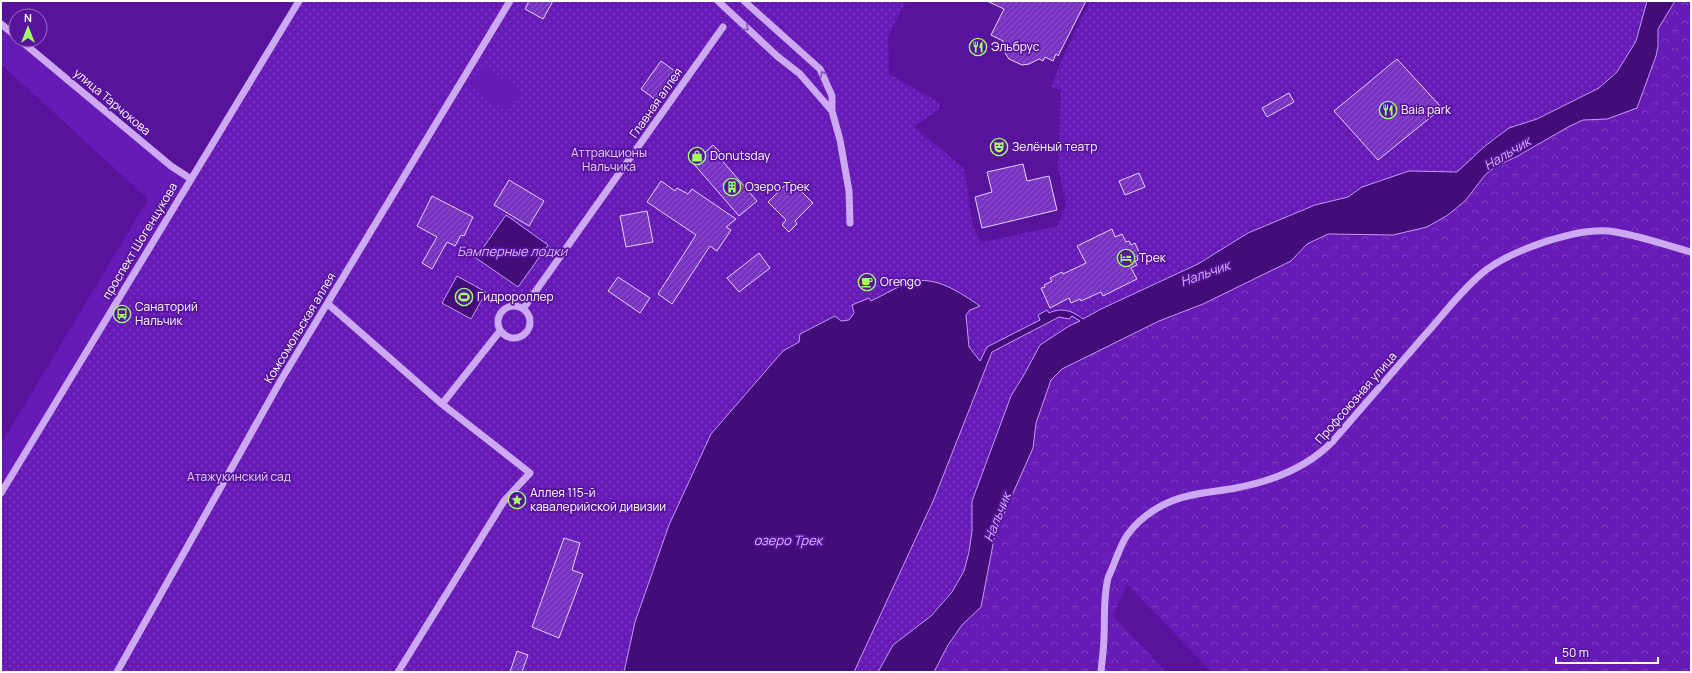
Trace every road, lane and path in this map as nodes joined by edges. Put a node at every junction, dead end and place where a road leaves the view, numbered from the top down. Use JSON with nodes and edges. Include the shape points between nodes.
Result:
{"nodes":[{"id":1,"x":299,"y":1,"type":"edge"},
{"id":2,"x":510,"y":1,"type":"edge"},
{"id":3,"x":718,"y":1,"type":"edge"},
{"id":4,"x":744,"y":1,"type":"edge"},
{"id":5,"x":723,"y":27,"type":"dead end"},
{"id":6,"x":30,"y":48,"type":"edge"},
{"id":7,"x":832,"y":111,"type":"junction"},
{"id":8,"x":191,"y":179,"type":"junction"},
{"id":9,"x":850,"y":223,"type":"dead end"},
{"id":10,"x":1691,"y":252,"type":"edge"},
{"id":11,"x":328,"y":304,"type":"junction"},
{"id":12,"x":522,"y":309,"type":"junction"},
{"id":13,"x":500,"y":331,"type":"junction"},
{"id":14,"x":442,"y":404,"type":"junction"},
{"id":15,"x":1,"y":493,"type":"edge"},
{"id":16,"x":117,"y":672,"type":"edge"},
{"id":17,"x":398,"y":672,"type":"edge"},
{"id":18,"x":1101,"y":672,"type":"edge"}],
"edges":[{"from":1,"to":8,"type":"street","name":"проспект Шогенцукова"},
{"from":2,"to":11,"type":"street","name":"Комсомольская аллея"},
{"from":3,"to":7,"type":"street","one_way":true,"via":[[800,74]]},
{"from":7,"to":4,"type":"street","one_way":true,"via":[[832,96],[820,69]]},
{"from":5,"to":12,"type":"street","name":"Главная аллея"},
{"from":6,"to":8,"type":"street","name":"улица Тарчокова","via":[[171,166]]},
{"from":7,"to":9,"type":"street","via":[[842,148]]},
{"from":8,"to":15,"type":"street","name":"проспект Шогенцукова"},
{"from":10,"to":18,"type":"street","name":"Профсоюзная улица","via":[[1608,231],[1562,237],[1542,243],[1503,259],[1486,270],[1458,297],[1333,442],[1307,464],[1281,476],[1237,488],[1187,496],[1166,503],[1127,534],[1108,577],[1104,604]]},
{"from":11,"to":14,"type":"street"},
{"from":11,"to":16,"type":"street","name":"Комсомольская аллея","via":[[277,387]]},
{"from":12,"to":13,"type":"street","via":[[512,307],[502,311],[498,321]]},
{"from":12,"to":13,"type":"street","via":[[530,322],[526,332],[518,338],[510,338]]},
{"from":13,"to":14,"type":"street"},
{"from":14,"to":17,"type":"street","via":[[530,473],[504,501]]}]}
